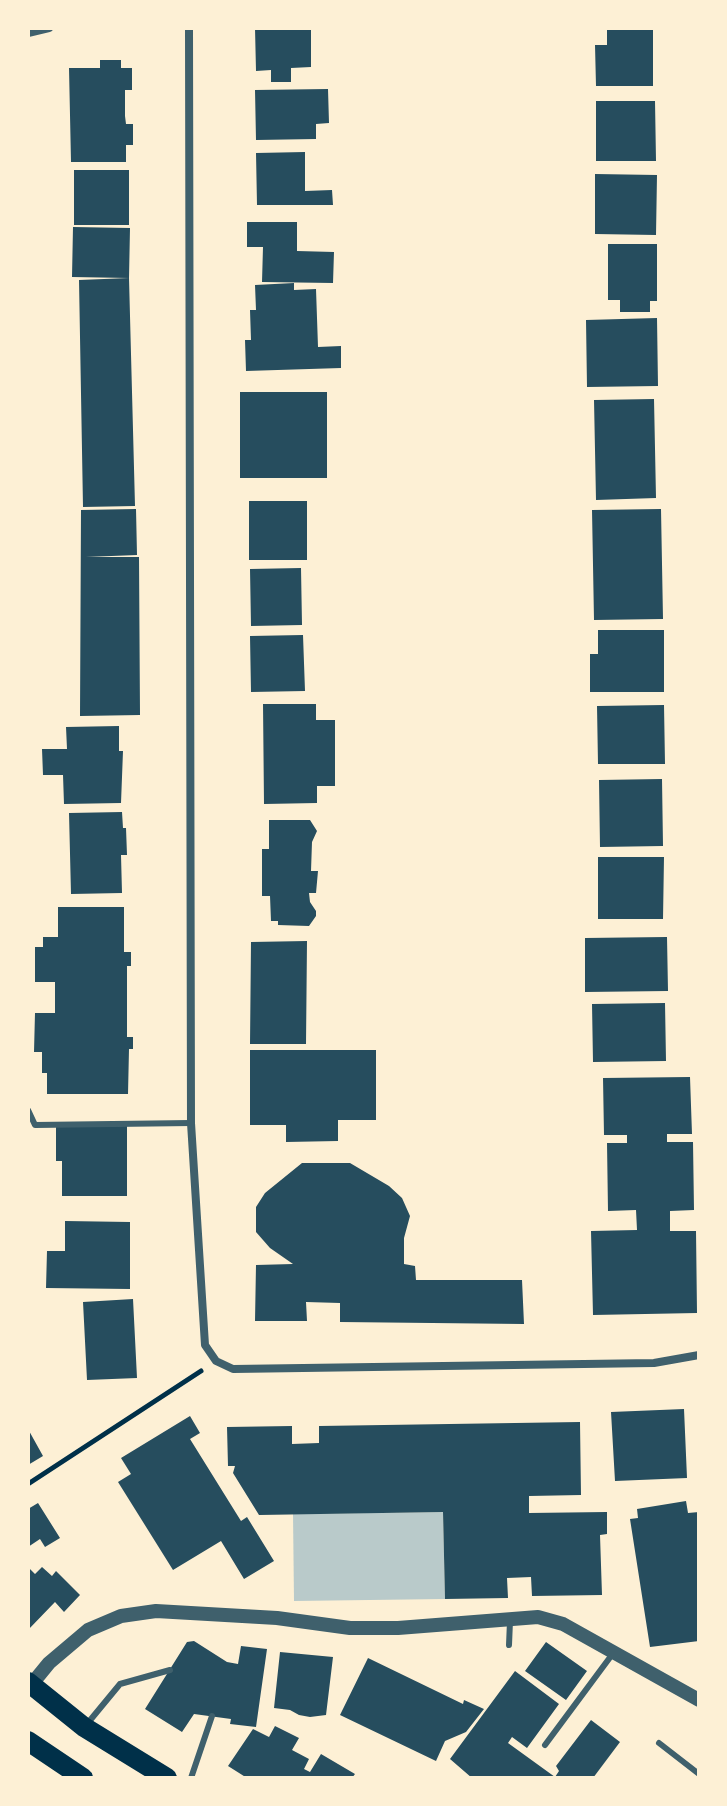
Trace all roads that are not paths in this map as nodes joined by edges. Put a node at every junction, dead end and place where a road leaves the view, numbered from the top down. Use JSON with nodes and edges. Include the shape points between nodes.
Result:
{"nodes":[{"id":1,"x":49,"y":28,"type":"edge"},
{"id":2,"x":189,"y":28,"type":"edge"},
{"id":3,"x":28,"y":33,"type":"edge"},
{"id":4,"x":28,"y":1110,"type":"edge"},
{"id":5,"x":191,"y":1123,"type":"junction"},
{"id":6,"x":699,"y":1355,"type":"edge"},
{"id":7,"x":511,"y":1618,"type":"junction"},
{"id":8,"x":509,"y":1645,"type":"dead end"},
{"id":9,"x":614,"y":1652,"type":"junction"},
{"id":10,"x":170,"y":1670,"type":"dead end"},
{"id":11,"x":29,"y":1684,"type":"edge"},
{"id":12,"x":699,"y":1700,"type":"edge"},
{"id":13,"x":212,"y":1716,"type":"dead end"},
{"id":14,"x":84,"y":1727,"type":"junction"},
{"id":15,"x":28,"y":1741,"type":"edge"},
{"id":16,"x":659,"y":1743,"type":"dead end"},
{"id":17,"x":545,"y":1745,"type":"dead end"},
{"id":18,"x":699,"y":1774,"type":"edge"},
{"id":19,"x":83,"y":1778,"type":"edge"},
{"id":20,"x":167,"y":1778,"type":"edge"},
{"id":21,"x":191,"y":1778,"type":"edge"}],
"edges":[{"from":1,"to":3,"type":"street"},
{"from":2,"to":5,"type":"street"},
{"from":4,"to":5,"type":"lane","via":[[35,1125]]},
{"from":5,"to":6,"type":"street","via":[[205,1345],[216,1361],[233,1369],[654,1363]]},
{"from":7,"to":8,"type":"lane"},
{"from":7,"to":9,"type":"street","via":[[538,1617],[563,1624]]},
{"from":7,"to":11,"type":"street","via":[[350,1628],[156,1611],[121,1616],[88,1630]]},
{"from":9,"to":12,"type":"street"},
{"from":9,"to":17,"type":"lane"},
{"from":10,"to":14,"type":"lane","via":[[120,1684]]},
{"from":11,"to":14,"type":"highway"},
{"from":13,"to":21,"type":"lane"},
{"from":14,"to":20,"type":"highway"},
{"from":15,"to":19,"type":"highway"},
{"from":16,"to":18,"type":"lane"}]}
